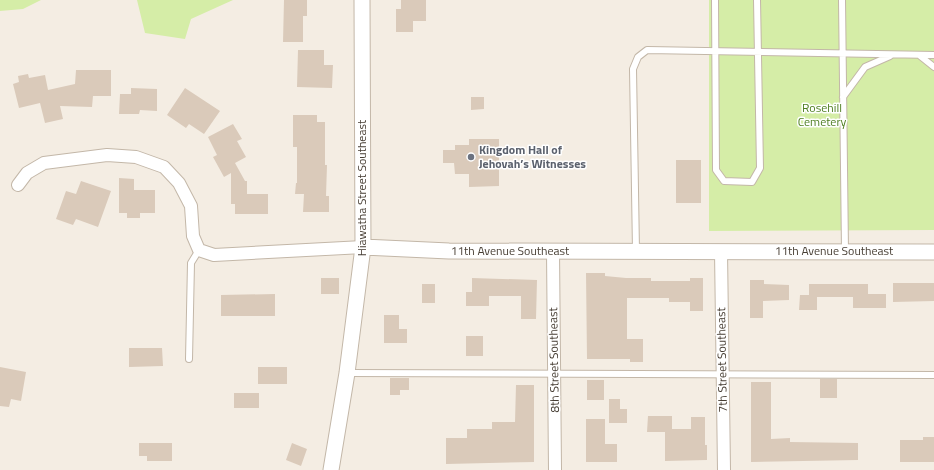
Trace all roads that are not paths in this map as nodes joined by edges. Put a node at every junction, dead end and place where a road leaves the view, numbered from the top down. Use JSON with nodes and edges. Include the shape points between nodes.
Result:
{"nodes":[{"id":1,"x":362,"y":0,"type":"edge"},
{"id":2,"x":715,"y":0,"type":"edge"},
{"id":3,"x":757,"y":0,"type":"edge"},
{"id":4,"x":842,"y":0,"type":"edge"},
{"id":5,"x":716,"y":51,"type":"junction"},
{"id":6,"x":758,"y":53,"type":"junction"},
{"id":7,"x":842,"y":54,"type":"junction"},
{"id":8,"x":894,"y":55,"type":"junction"},
{"id":9,"x":919,"y":55,"type":"junction"},
{"id":10,"x":934,"y":55,"type":"edge"},
{"id":11,"x":934,"y":67,"type":"edge"},
{"id":12,"x":843,"y":97,"type":"junction"},
{"id":13,"x":18,"y":185,"type":"dead end"},
{"id":14,"x":363,"y":247,"type":"junction"},
{"id":15,"x":200,"y":250,"type":"junction"},
{"id":16,"x":553,"y":251,"type":"junction"},
{"id":17,"x":636,"y":251,"type":"junction"},
{"id":18,"x":722,"y":251,"type":"junction"},
{"id":19,"x":845,"y":251,"type":"junction"},
{"id":20,"x":934,"y":252,"type":"edge"},
{"id":21,"x":189,"y":359,"type":"dead end"},
{"id":22,"x":347,"y":373,"type":"junction"},
{"id":23,"x":554,"y":373,"type":"junction"},
{"id":24,"x":723,"y":374,"type":"junction"},
{"id":25,"x":934,"y":375,"type":"edge"},
{"id":26,"x":331,"y":470,"type":"edge"},
{"id":27,"x":555,"y":470,"type":"edge"},
{"id":28,"x":724,"y":470,"type":"edge"}],
"edges":[{"from":1,"to":14,"type":"street","name":"Hiawatha Street Southeast"},
{"from":2,"to":5,"type":"lane"},
{"from":3,"to":6,"type":"lane"},
{"from":4,"to":7,"type":"lane"},
{"from":5,"to":6,"type":"lane"},
{"from":5,"to":6,"type":"lane","via":[[716,170],[724,181],[752,182],[760,168]]},
{"from":5,"to":17,"type":"lane","via":[[646,50],[638,57],[633,69]]},
{"from":6,"to":7,"type":"lane"},
{"from":7,"to":8,"type":"lane"},
{"from":7,"to":12,"type":"lane"},
{"from":8,"to":9,"type":"lane"},
{"from":8,"to":12,"type":"lane","via":[[865,67]]},
{"from":9,"to":10,"type":"lane"},
{"from":9,"to":11,"type":"lane"},
{"from":12,"to":19,"type":"lane"},
{"from":13,"to":15,"type":"street","via":[[27,173],[44,163],[107,155],[136,157],[164,167],[179,184],[191,206],[193,236]]},
{"from":14,"to":15,"type":"street","name":"11th Avenue Southeast","via":[[214,255]]},
{"from":14,"to":16,"type":"street","name":"11th Avenue Southeast","via":[[449,251]]},
{"from":14,"to":22,"type":"street","name":"Hiawatha Street Southeast"},
{"from":15,"to":21,"type":"lane","via":[[191,263]]},
{"from":16,"to":17,"type":"street","name":"11th Avenue Southeast"},
{"from":16,"to":23,"type":"street","name":"8th Street Southeast"},
{"from":17,"to":18,"type":"street","name":"11th Avenue Southeast"},
{"from":18,"to":19,"type":"street","name":"11th Avenue Southeast"},
{"from":18,"to":24,"type":"street","name":"7th Street Southeast"},
{"from":19,"to":20,"type":"street","name":"11th Avenue Southeast"},
{"from":22,"to":23,"type":"lane"},
{"from":22,"to":26,"type":"street","name":"Hiawatha Street Southeast"},
{"from":23,"to":24,"type":"lane"},
{"from":23,"to":27,"type":"street","name":"8th Street Southeast"},
{"from":24,"to":25,"type":"lane"},
{"from":24,"to":28,"type":"street","name":"7th Street Southeast"}]}
